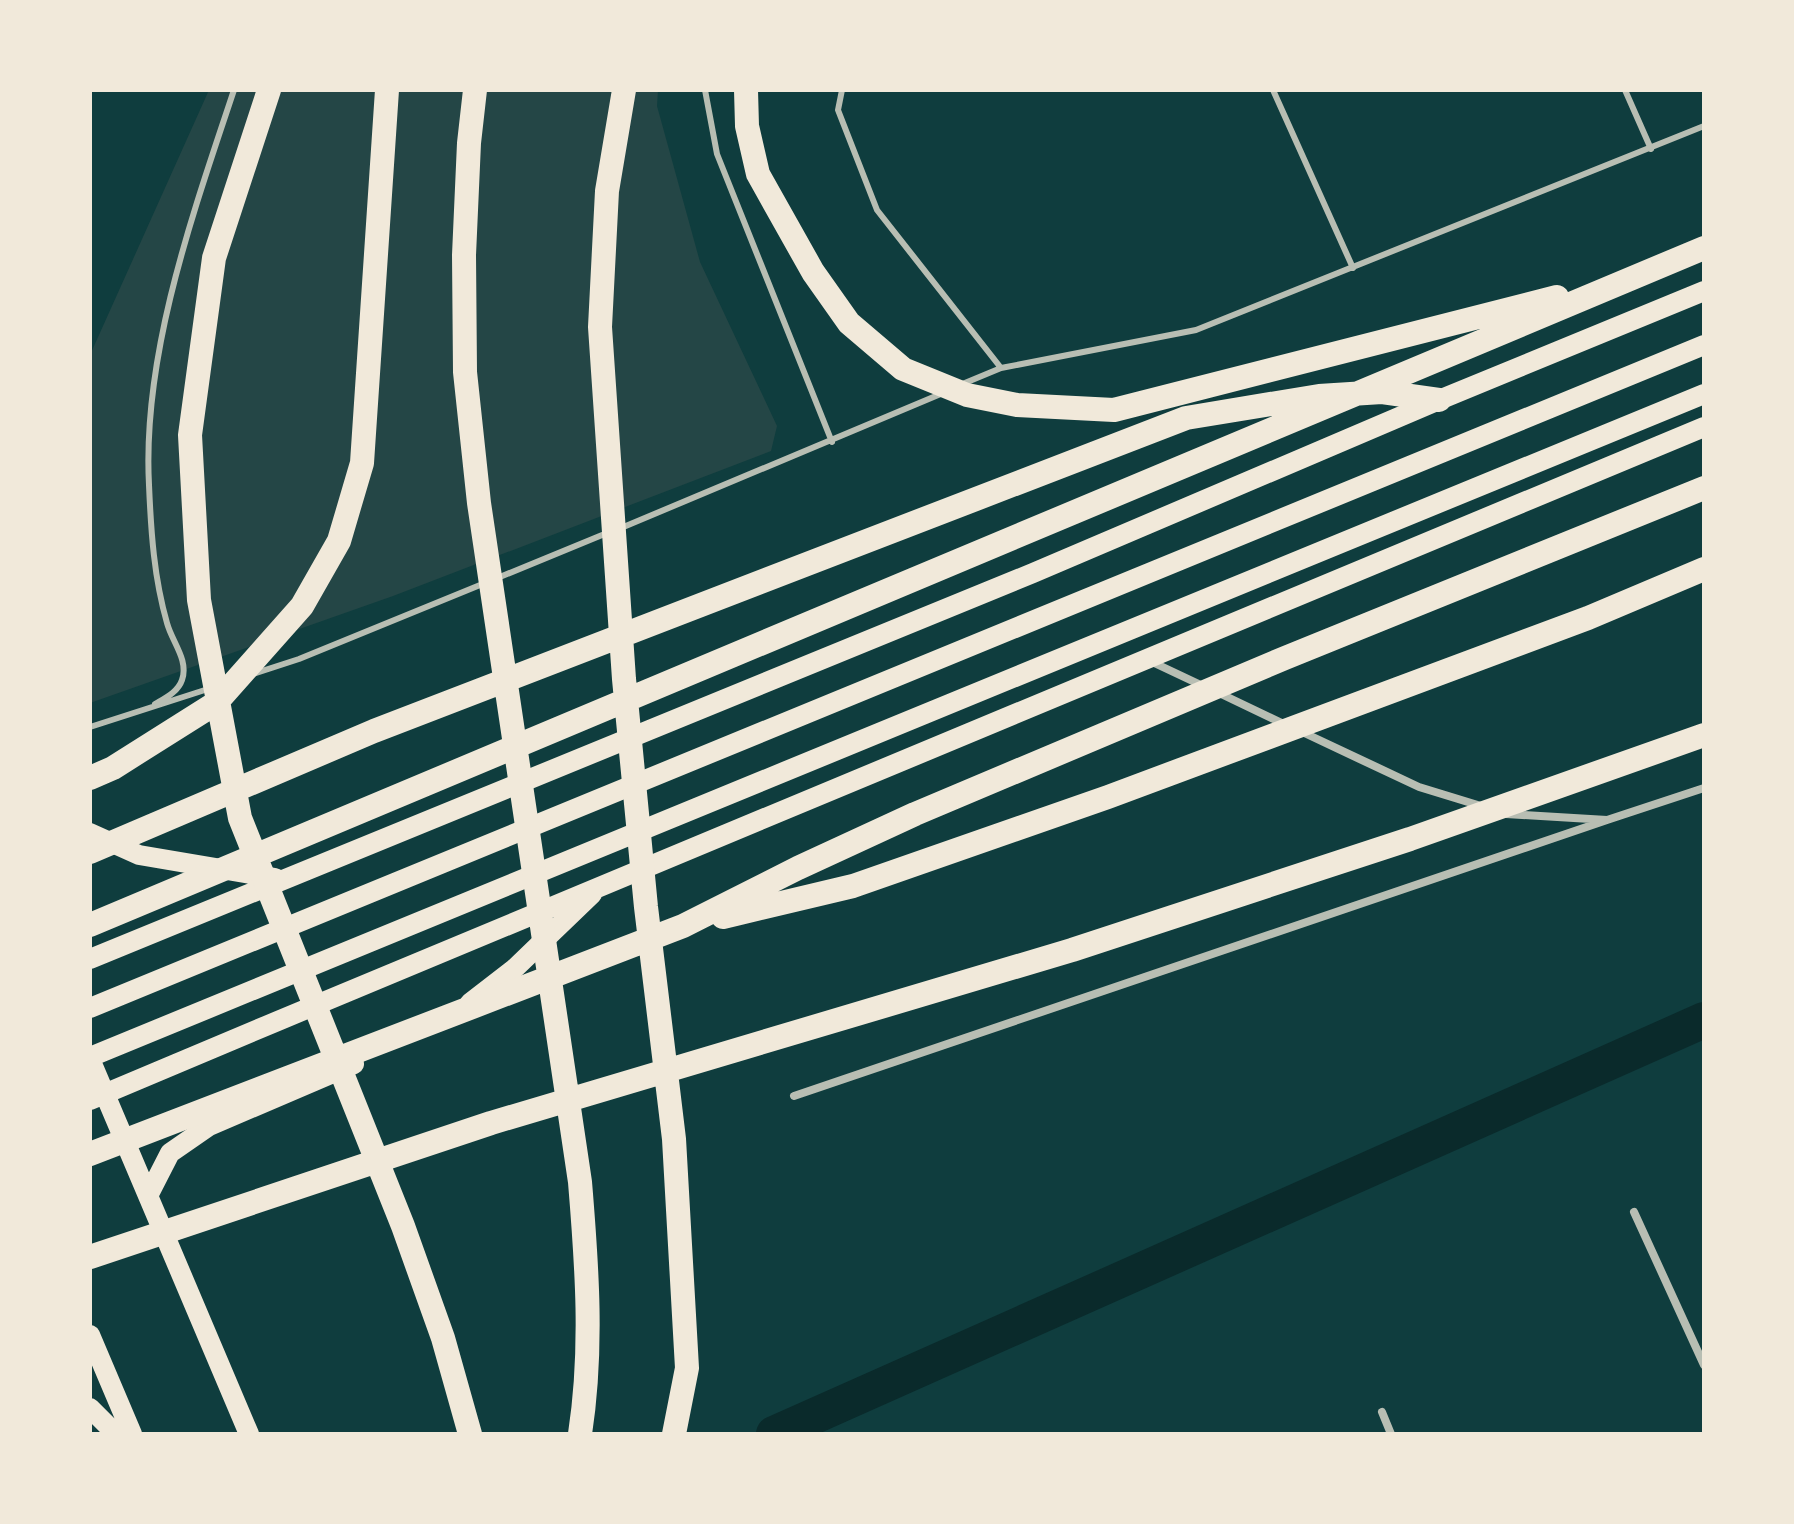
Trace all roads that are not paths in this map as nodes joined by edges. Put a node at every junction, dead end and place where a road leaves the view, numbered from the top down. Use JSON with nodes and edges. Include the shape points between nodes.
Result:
{"nodes":[{"id":1,"x":234,"y":90,"type":"edge"},
{"id":2,"x":269,"y":90,"type":"edge"},
{"id":3,"x":387,"y":90,"type":"edge"},
{"id":4,"x":400,"y":90,"type":"edge"},
{"id":5,"x":475,"y":90,"type":"edge"},
{"id":6,"x":624,"y":90,"type":"edge"},
{"id":7,"x":705,"y":90,"type":"edge"},
{"id":8,"x":746,"y":90,"type":"edge"},
{"id":9,"x":842,"y":90,"type":"edge"},
{"id":10,"x":1273,"y":90,"type":"edge"},
{"id":11,"x":1625,"y":90,"type":"edge"},
{"id":12,"x":1704,"y":126,"type":"edge"},
{"id":13,"x":1651,"y":149,"type":"junction"},
{"id":14,"x":380,"y":165,"type":"junction"},
{"id":15,"x":1704,"y":248,"type":"edge"},
{"id":16,"x":1353,"y":268,"type":"junction"},
{"id":17,"x":1638,"y":276,"type":"junction"},
{"id":18,"x":1704,"y":291,"type":"edge"},
{"id":19,"x":1704,"y":345,"type":"edge"},
{"id":20,"x":1001,"y":368,"type":"junction"},
{"id":21,"x":1704,"y":394,"type":"edge"},
{"id":22,"x":1439,"y":400,"type":"junction"},
{"id":23,"x":1704,"y":427,"type":"edge"},
{"id":24,"x":832,"y":442,"type":"junction"},
{"id":25,"x":1704,"y":488,"type":"edge"},
{"id":26,"x":1704,"y":569,"type":"edge"},
{"id":27,"x":1149,"y":660,"type":"junction"},
{"id":28,"x":145,"y":709,"type":"junction"},
{"id":29,"x":90,"y":727,"type":"edge"},
{"id":30,"x":1704,"y":735,"type":"edge"},
{"id":31,"x":90,"y":778,"type":"edge"},
{"id":32,"x":1704,"y":788,"type":"edge"},
{"id":33,"x":1607,"y":820,"type":"junction"},
{"id":34,"x":90,"y":833,"type":"edge"},
{"id":35,"x":90,"y":852,"type":"edge"},
{"id":36,"x":283,"y":880,"type":"junction"},
{"id":37,"x":601,"y":886,"type":"junction"},
{"id":38,"x":90,"y":925,"type":"edge"},
{"id":39,"x":683,"y":926,"type":"junction"},
{"id":40,"x":90,"y":959,"type":"edge"},
{"id":41,"x":90,"y":1008,"type":"edge"},
{"id":42,"x":90,"y":1058,"type":"edge"},
{"id":43,"x":794,"y":1096,"type":"dead end"},
{"id":44,"x":97,"y":1097,"type":"edge"},
{"id":45,"x":90,"y":1154,"type":"edge"},
{"id":46,"x":149,"y":1194,"type":"junction"},
{"id":47,"x":1634,"y":1212,"type":"dead end"},
{"id":48,"x":90,"y":1257,"type":"edge"},
{"id":49,"x":90,"y":1335,"type":"edge"},
{"id":50,"x":1704,"y":1365,"type":"edge"},
{"id":51,"x":90,"y":1408,"type":"edge"},
{"id":52,"x":1382,"y":1412,"type":"dead end"},
{"id":53,"x":116,"y":1434,"type":"edge"},
{"id":54,"x":132,"y":1434,"type":"edge"},
{"id":55,"x":249,"y":1434,"type":"edge"},
{"id":56,"x":470,"y":1434,"type":"edge"},
{"id":57,"x":580,"y":1434,"type":"edge"},
{"id":58,"x":674,"y":1434,"type":"edge"},
{"id":59,"x":1391,"y":1434,"type":"edge"}],
"edges":[{"from":1,"to":28,"type":"lane","via":[[198,199],[160,346],[147,450],[152,546],[168,627],[184,664],[182,682],[173,693]]},
{"from":2,"to":56,"type":"highway","via":[[214,258],[190,435],[199,600],[240,818],[403,1226]]},
{"from":3,"to":14,"type":"highway"},
{"from":4,"to":14,"type":"highway"},
{"from":5,"to":57,"type":"highway","via":[[464,255],[465,372],[479,503],[580,1182],[588,1288],[587,1392]]},
{"from":6,"to":58,"type":"highway","via":[[607,191],[600,327],[624,679],[674,1139],[687,1368]]},
{"from":7,"to":24,"type":"lane","via":[[717,154]]},
{"from":8,"to":17,"type":"highway","via":[[747,126],[758,174],[813,272],[849,323],[903,369],[967,395],[1017,405],[1114,410]]},
{"from":9,"to":20,"type":"lane","via":[[838,110],[877,210]]},
{"from":10,"to":16,"type":"lane"},
{"from":11,"to":13,"type":"lane"},
{"from":12,"to":13,"type":"lane"},
{"from":13,"to":16,"type":"lane"},
{"from":14,"to":31,"type":"highway","via":[[362,463],[339,541],[302,606],[216,703]]},
{"from":15,"to":17,"type":"highway"},
{"from":16,"to":20,"type":"lane","via":[[1196,330]]},
{"from":17,"to":38,"type":"highway"},
{"from":18,"to":22,"type":"main road"},
{"from":19,"to":41,"type":"main road"},
{"from":20,"to":24,"type":"lane"},
{"from":21,"to":42,"type":"main road"},
{"from":22,"to":35,"type":"highway","via":[[1382,392],[1319,396],[1186,418],[374,731]]},
{"from":22,"to":36,"type":"main road","via":[[1033,573]]},
{"from":23,"to":27,"type":"main road"},
{"from":24,"to":28,"type":"lane","via":[[299,659]]},
{"from":25,"to":39,"type":"highway","via":[[915,814]]},
{"from":26,"to":39,"type":"highway","via":[[1588,618],[1108,797],[853,886]]},
{"from":27,"to":33,"type":"street","via":[[1419,787],[1505,814]]},
{"from":27,"to":37,"type":"main road"},
{"from":28,"to":29,"type":"lane"},
{"from":30,"to":48,"type":"highway","via":[[1072,950],[491,1123]]},
{"from":32,"to":33,"type":"street"},
{"from":33,"to":43,"type":"street"},
{"from":34,"to":36,"type":"main road","via":[[139,855]]},
{"from":36,"to":40,"type":"main road"},
{"from":37,"to":44,"type":"main road"},
{"from":37,"to":46,"type":"main road","via":[[470,1003],[416,1038],[209,1126],[170,1153]]},
{"from":39,"to":45,"type":"highway"},
{"from":42,"to":44,"type":"main road"},
{"from":44,"to":46,"type":"main road"},
{"from":46,"to":55,"type":"main road"},
{"from":47,"to":50,"type":"street"},
{"from":49,"to":54,"type":"main road"},
{"from":51,"to":53,"type":"main road"},
{"from":52,"to":59,"type":"street"}]}
